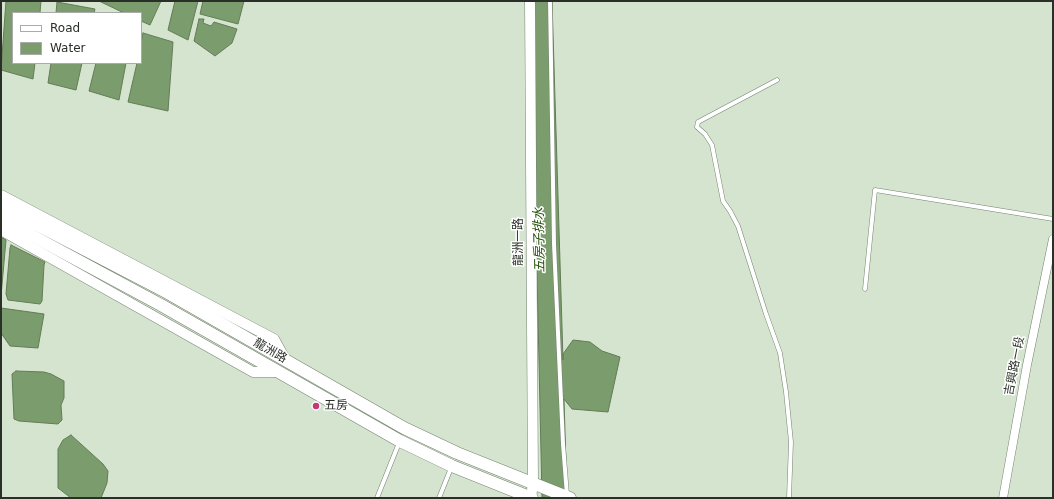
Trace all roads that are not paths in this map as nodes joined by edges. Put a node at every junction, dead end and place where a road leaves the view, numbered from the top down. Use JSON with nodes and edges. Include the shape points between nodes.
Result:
{"nodes":[{"id":1,"x":530,"y":1,"type":"edge"},
{"id":2,"x":550,"y":1,"type":"edge"},
{"id":3,"x":777,"y":80,"type":"dead end"},
{"id":4,"x":1,"y":195,"type":"edge"},
{"id":5,"x":1,"y":206,"type":"edge"},
{"id":6,"x":1,"y":218,"type":"edge"},
{"id":7,"x":1053,"y":219,"type":"edge"},
{"id":8,"x":1,"y":230,"type":"edge"},
{"id":9,"x":1053,"y":239,"type":"edge"},
{"id":10,"x":865,"y":289,"type":"dead end"},
{"id":11,"x":285,"y":359,"type":"junction"},
{"id":12,"x":278,"y":372,"type":"junction"},
{"id":13,"x":400,"y":441,"type":"junction"},
{"id":14,"x":452,"y":466,"type":"junction"},
{"id":15,"x":538,"y":485,"type":"junction"},
{"id":16,"x":567,"y":497,"type":"edge"},
{"id":17,"x":377,"y":498,"type":"edge"},
{"id":18,"x":439,"y":498,"type":"edge"},
{"id":19,"x":531,"y":498,"type":"edge"},
{"id":20,"x":789,"y":498,"type":"edge"},
{"id":21,"x":1003,"y":498,"type":"edge"}],
"edges":[{"from":1,"to":15,"type":"street","name":"龍洲一路"},
{"from":2,"to":16,"type":"lane","via":[[554,244]]},
{"from":3,"to":20,"type":"lane","via":[[698,122],[697,127],[712,145],[723,201],[738,226],[780,353],[791,442]]},
{"from":4,"to":11,"type":"street","via":[[274,339]]},
{"from":5,"to":11,"type":"main road","name":"龍洲路","via":[[168,293]]},
{"from":6,"to":12,"type":"main road","name":"龍洲路"},
{"from":7,"to":10,"type":"lane","via":[[875,190]]},
{"from":8,"to":12,"type":"street","via":[[253,372]]},
{"from":9,"to":21,"type":"street","name":"吉興路一段"},
{"from":11,"to":15,"type":"main road","name":"龍洲路","via":[[404,428],[457,453]]},
{"from":12,"to":13,"type":"main road","name":"龍洲路"},
{"from":13,"to":14,"type":"main road","name":"龍洲路"},
{"from":13,"to":17,"type":"lane"},
{"from":14,"to":18,"type":"lane"},
{"from":14,"to":19,"type":"main road","name":"龍洲路"},
{"from":15,"to":16,"type":"main road","name":"龍洲路"},
{"from":15,"to":19,"type":"street","name":"龍洲一路"}]}
